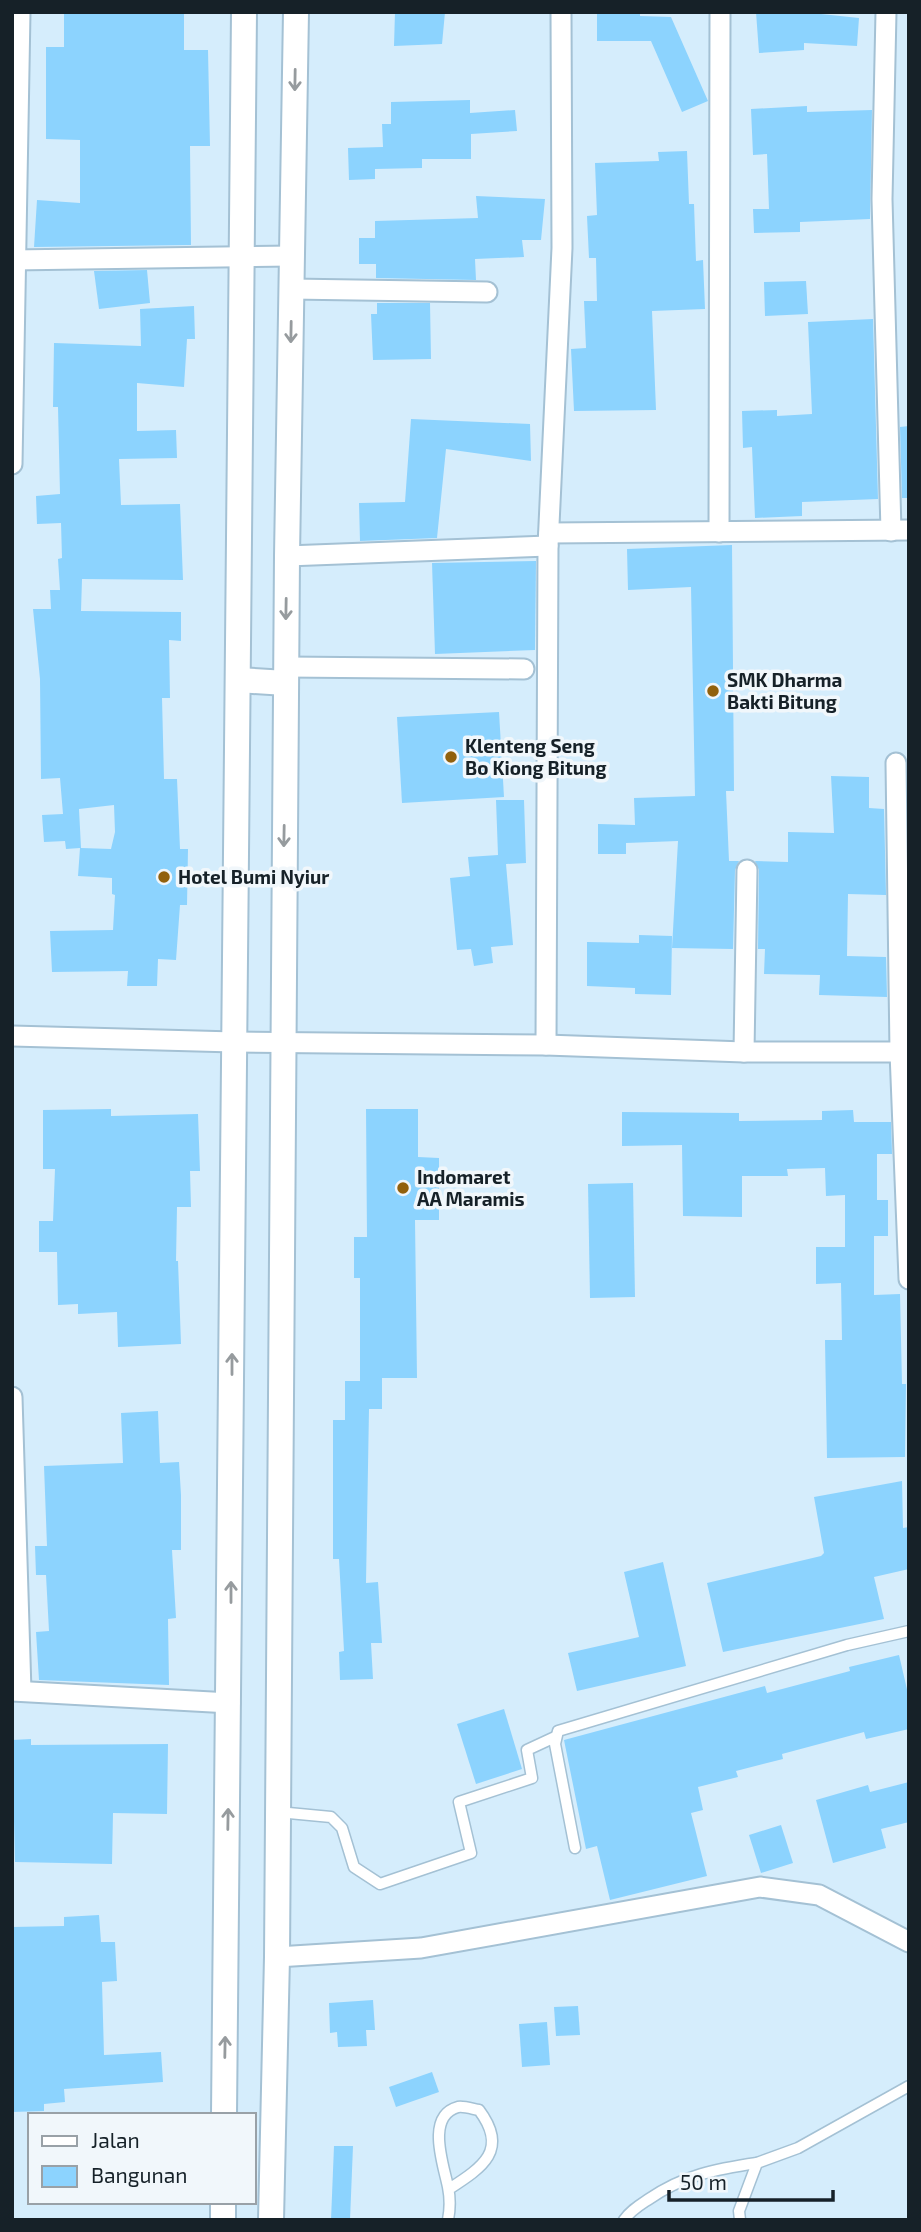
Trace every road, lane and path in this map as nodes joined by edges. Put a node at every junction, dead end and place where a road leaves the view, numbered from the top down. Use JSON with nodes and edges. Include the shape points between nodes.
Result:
{"nodes":[{"id":1,"x":20,"y":12,"type":"edge"},
{"id":2,"x":244,"y":12,"type":"edge"},
{"id":3,"x":296,"y":12,"type":"edge"},
{"id":4,"x":562,"y":12,"type":"edge"},
{"id":5,"x":720,"y":12,"type":"edge"},
{"id":6,"x":886,"y":12,"type":"edge"},
{"id":7,"x":292,"y":256,"type":"junction"},
{"id":8,"x":242,"y":257,"type":"junction"},
{"id":9,"x":14,"y":260,"type":"edge"},
{"id":10,"x":292,"y":289,"type":"junction"},
{"id":11,"x":487,"y":292,"type":"dead end"},
{"id":12,"x":12,"y":464,"type":"edge"},
{"id":13,"x":900,"y":531,"type":"edge"},
{"id":14,"x":719,"y":532,"type":"junction"},
{"id":15,"x":549,"y":540,"type":"junction"},
{"id":16,"x":287,"y":556,"type":"junction"},
{"id":17,"x":524,"y":669,"type":"dead end"},
{"id":18,"x":286,"y":675,"type":"junction"},
{"id":19,"x":238,"y":680,"type":"junction"},
{"id":20,"x":896,"y":763,"type":"dead end"},
{"id":21,"x":747,"y":870,"type":"dead end"},
{"id":22,"x":12,"y":1036,"type":"edge"},
{"id":23,"x":234,"y":1042,"type":"junction"},
{"id":24,"x":282,"y":1042,"type":"junction"},
{"id":25,"x":546,"y":1045,"type":"junction"},
{"id":26,"x":744,"y":1052,"type":"junction"},
{"id":27,"x":904,"y":1052,"type":"edge"},
{"id":28,"x":909,"y":1279,"type":"edge"},
{"id":29,"x":12,"y":1397,"type":"edge"},
{"id":30,"x":909,"y":1631,"type":"edge"},
{"id":31,"x":16,"y":1691,"type":"edge"},
{"id":32,"x":230,"y":1703,"type":"junction"},
{"id":33,"x":555,"y":1737,"type":"junction"},
{"id":34,"x":278,"y":1812,"type":"junction"},
{"id":35,"x":575,"y":1848,"type":"dead end"},
{"id":36,"x":909,"y":1942,"type":"edge"},
{"id":37,"x":277,"y":1956,"type":"junction"},
{"id":38,"x":909,"y":2086,"type":"edge"},
{"id":39,"x":224,"y":2113,"type":"edge"},
{"id":40,"x":757,"y":2163,"type":"junction"},
{"id":41,"x":449,"y":2189,"type":"junction"},
{"id":42,"x":271,"y":2220,"type":"edge"},
{"id":43,"x":448,"y":2220,"type":"edge"},
{"id":44,"x":624,"y":2220,"type":"edge"},
{"id":45,"x":740,"y":2220,"type":"edge"}],
"edges":[{"from":1,"to":9,"type":"street"},
{"from":2,"to":8,"type":"street"},
{"from":3,"to":7,"type":"street","one_way":true},
{"from":4,"to":15,"type":"street","via":[[562,248]]},
{"from":5,"to":14,"type":"street"},
{"from":6,"to":13,"type":"street","via":[[882,199]]},
{"from":7,"to":8,"type":"street"},
{"from":7,"to":10,"type":"street"},
{"from":8,"to":9,"type":"street"},
{"from":8,"to":19,"type":"street"},
{"from":9,"to":12,"type":"street"},
{"from":10,"to":11,"type":"street"},
{"from":10,"to":16,"type":"street","one_way":true},
{"from":13,"to":14,"type":"street"},
{"from":14,"to":15,"type":"street"},
{"from":15,"to":16,"type":"street"},
{"from":15,"to":25,"type":"street"},
{"from":16,"to":18,"type":"street","one_way":true},
{"from":17,"to":18,"type":"street"},
{"from":18,"to":19,"type":"street"},
{"from":18,"to":24,"type":"street","one_way":true},
{"from":19,"to":23,"type":"street"},
{"from":20,"to":27,"type":"street"},
{"from":21,"to":26,"type":"street"},
{"from":22,"to":23,"type":"street"},
{"from":23,"to":24,"type":"street"},
{"from":32,"to":23,"type":"street","one_way":true},
{"from":24,"to":25,"type":"street"},
{"from":24,"to":34,"type":"street"},
{"from":25,"to":26,"type":"street"},
{"from":26,"to":27,"type":"street"},
{"from":27,"to":28,"type":"street"},
{"from":29,"to":31,"type":"street"},
{"from":30,"to":33,"type":"lane","via":[[576,1724],[558,1731]]},
{"from":31,"to":32,"type":"street"},
{"from":39,"to":32,"type":"street","one_way":true},
{"from":33,"to":34,"type":"lane","via":[[527,1749],[533,1778],[459,1802],[471,1853],[380,1884],[354,1867],[342,1828],[331,1817]]},
{"from":33,"to":35,"type":"lane"},
{"from":34,"to":37,"type":"street"},
{"from":36,"to":37,"type":"street","via":[[819,1895],[760,1887],[421,1948]]},
{"from":37,"to":42,"type":"street"},
{"from":38,"to":40,"type":"lane","via":[[809,2142]]},
{"from":40,"to":44,"type":"lane","via":[[705,2170],[671,2183]]},
{"from":40,"to":45,"type":"lane"},
{"from":41,"to":41,"type":"lane","via":[[482,2168],[493,2147],[491,2125],[480,2110],[459,2107],[446,2114],[440,2130],[441,2160]]},
{"from":41,"to":43,"type":"lane"}]}
